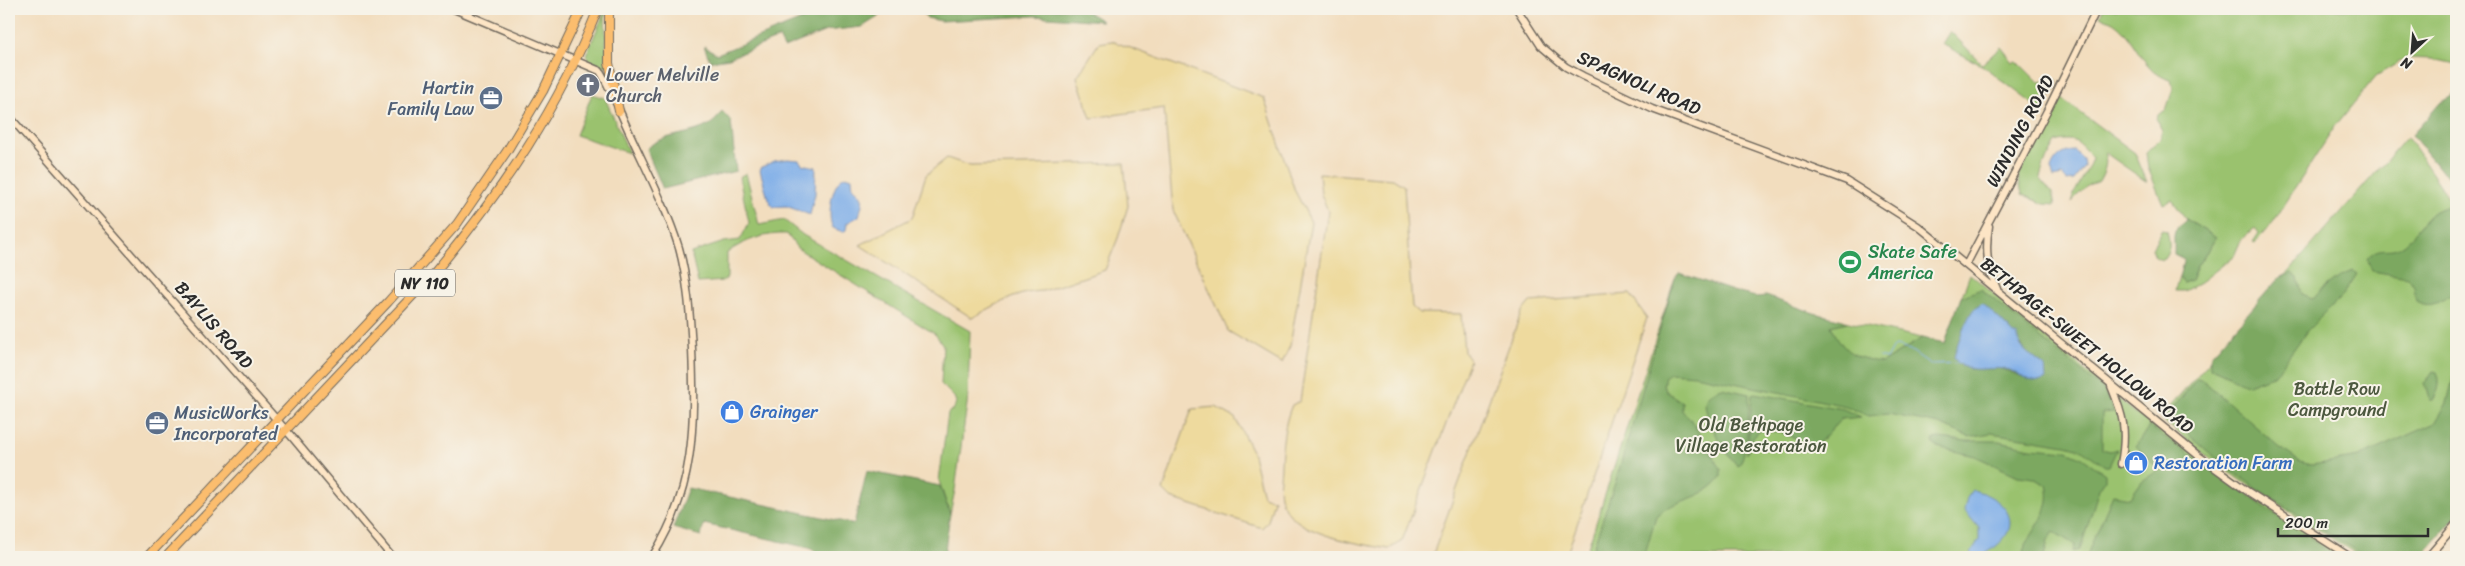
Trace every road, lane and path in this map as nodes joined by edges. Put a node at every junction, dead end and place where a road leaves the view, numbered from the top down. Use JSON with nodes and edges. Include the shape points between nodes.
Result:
{"nodes":[{"id":1,"x":454,"y":9,"type":"edge"},
{"id":2,"x":582,"y":9,"type":"edge"},
{"id":3,"x":598,"y":9,"type":"edge"},
{"id":4,"x":609,"y":9,"type":"edge"},
{"id":5,"x":1517,"y":9,"type":"edge"},
{"id":6,"x":2097,"y":9,"type":"edge"},
{"id":7,"x":562,"y":55,"type":"junction"},
{"id":8,"x":576,"y":60,"type":"junction"},
{"id":9,"x":619,"y":111,"type":"junction"},
{"id":10,"x":9,"y":116,"type":"edge"},
{"id":11,"x":1802,"y":164,"type":"joint"},
{"id":12,"x":1990,"y":221,"type":"junction"},
{"id":13,"x":1966,"y":265,"type":"junction"},
{"id":14,"x":1998,"y":292,"type":"junction"},
{"id":15,"x":2111,"y":385,"type":"junction"},
{"id":16,"x":276,"y":420,"type":"junction"},
{"id":17,"x":286,"y":430,"type":"junction"},
{"id":18,"x":2121,"y":464,"type":"dead end"},
{"id":19,"x":2456,"y":524,"type":"edge"},
{"id":20,"x":155,"y":548,"type":"junction"},
{"id":21,"x":147,"y":557,"type":"edge"},
{"id":22,"x":155,"y":557,"type":"edge"},
{"id":23,"x":166,"y":557,"type":"edge"},
{"id":24,"x":392,"y":557,"type":"edge"},
{"id":25,"x":652,"y":557,"type":"edge"},
{"id":26,"x":2350,"y":557,"type":"edge"},
{"id":27,"x":2428,"y":557,"type":"edge"}],
"edges":[{"from":1,"to":7,"type":"main road"},
{"from":2,"to":7,"type":"main road","number":"NY 110"},
{"from":3,"to":8,"type":"main road","number":"NY 110"},
{"from":4,"to":9,"type":"main road","via":[[609,63]]},
{"from":5,"to":11,"type":"main road","name":"SPAGNOLI ROAD","via":[[1541,46],[1566,67],[1638,104]]},
{"from":6,"to":12,"type":"main road","name":"WINDING ROAD"},
{"from":7,"to":8,"type":"main road"},
{"from":7,"to":16,"type":"main road","number":"NY 110","via":[[507,151],[457,224]]},
{"from":8,"to":9,"type":"main road","via":[[600,71]]},
{"from":8,"to":17,"type":"main road","number":"NY 110","via":[[524,154],[465,236]]},
{"from":9,"to":25,"type":"main road","via":[[675,237],[688,293],[694,414],[692,450],[679,501]]},
{"from":10,"to":16,"type":"main road","name":"BAYLIS ROAD"},
{"from":11,"to":13,"type":"main road","name":"BETHPAGE-SWEET HOLLOW ROAD","via":[[1860,188],[1918,226]]},
{"from":12,"to":13,"type":"main road","name":"WINDING ROAD"},
{"from":12,"to":14,"type":"main road","via":[[1985,253],[1988,270]]},
{"from":13,"to":14,"type":"main road","name":"BETHPAGE-SWEET HOLLOW ROAD"},
{"from":14,"to":15,"type":"main road","name":"BETHPAGE-SWEET HOLLOW ROAD"},
{"from":15,"to":18,"type":"main road","via":[[2125,425]]},
{"from":15,"to":26,"type":"main road","name":"BETHPAGE-SWEET HOLLOW ROAD","via":[[2239,486]]},
{"from":16,"to":17,"type":"main road","name":"BAYLIS ROAD"},
{"from":16,"to":20,"type":"main road","number":"NY 110"},
{"from":17,"to":23,"type":"main road","number":"NY 110"},
{"from":17,"to":24,"type":"main road","name":"BAYLIS ROAD"},
{"from":19,"to":27,"type":"main road"},
{"from":20,"to":21,"type":"main road","number":"NY 110"},
{"from":20,"to":22,"type":"main road"}]}
